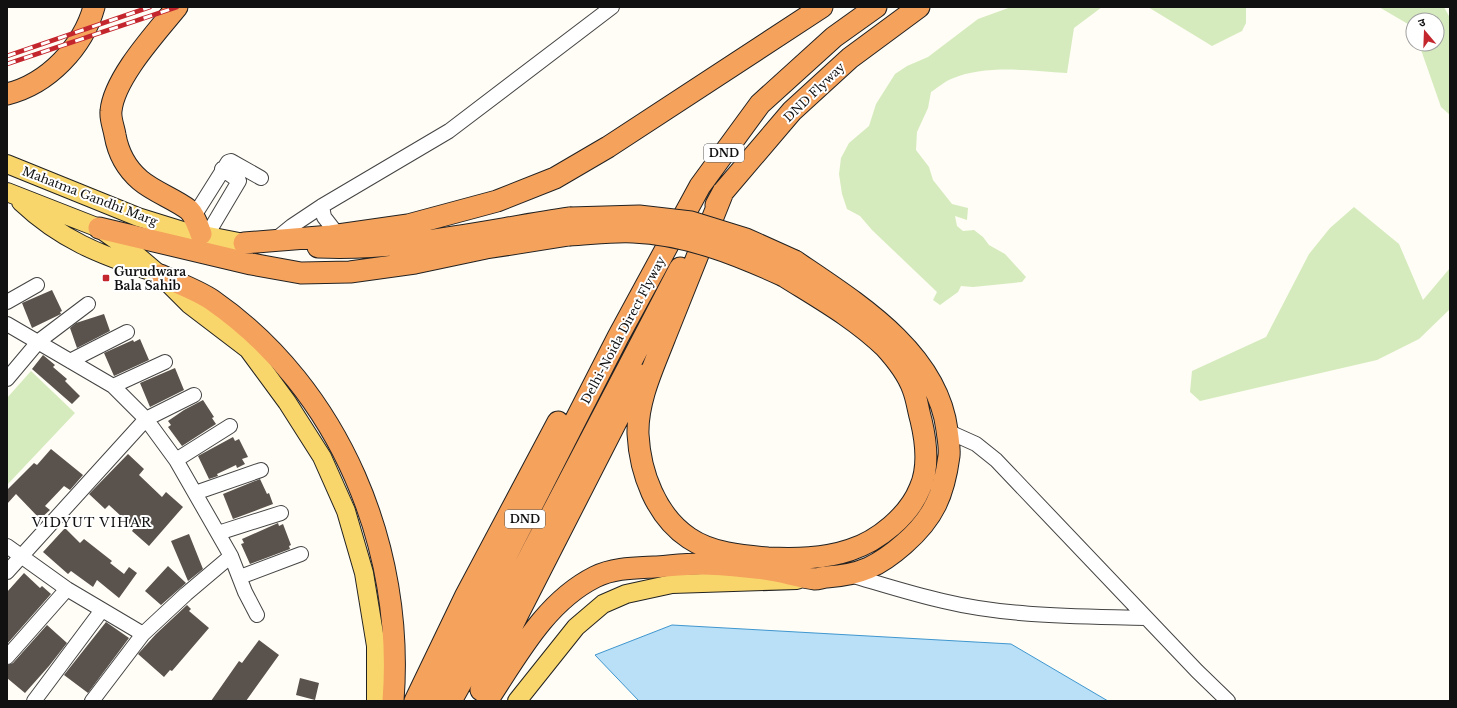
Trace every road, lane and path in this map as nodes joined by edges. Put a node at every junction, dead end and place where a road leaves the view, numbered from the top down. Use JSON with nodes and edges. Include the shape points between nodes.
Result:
{"nodes":[{"id":1,"x":94,"y":7,"type":"edge"},
{"id":2,"x":177,"y":7,"type":"edge"},
{"id":3,"x":612,"y":7,"type":"edge"},
{"id":4,"x":822,"y":7,"type":"edge"},
{"id":5,"x":876,"y":7,"type":"edge"},
{"id":6,"x":919,"y":7,"type":"edge"},
{"id":7,"x":7,"y":94,"type":"edge"},
{"id":8,"x":7,"y":164,"type":"edge"},
{"id":9,"x":222,"y":169,"type":"junction"},
{"id":10,"x":261,"y":178,"type":"dead end"},
{"id":11,"x":723,"y":192,"type":"junction"},
{"id":12,"x":10,"y":194,"type":"edge"},
{"id":13,"x":322,"y":206,"type":"junction"},
{"id":14,"x":569,"y":226,"type":"junction"},
{"id":15,"x":99,"y":228,"type":"junction"},
{"id":16,"x":201,"y":228,"type":"junction"},
{"id":17,"x":338,"y":235,"type":"junction"},
{"id":18,"x":276,"y":239,"type":"junction"},
{"id":19,"x":244,"y":243,"type":"junction"},
{"id":20,"x":663,"y":255,"type":"junction"},
{"id":21,"x":789,"y":269,"type":"junction"},
{"id":22,"x":160,"y":275,"type":"junction"},
{"id":23,"x":37,"y":285,"type":"dead end"},
{"id":24,"x":682,"y":293,"type":"junction"},
{"id":25,"x":7,"y":302,"type":"edge"},
{"id":26,"x":88,"y":304,"type":"dead end"},
{"id":27,"x":7,"y":324,"type":"edge"},
{"id":28,"x":127,"y":332,"type":"dead end"},
{"id":29,"x":39,"y":341,"type":"junction"},
{"id":30,"x":70,"y":360,"type":"junction"},
{"id":31,"x":165,"y":362,"type":"dead end"},
{"id":32,"x":7,"y":378,"type":"edge"},
{"id":33,"x":113,"y":386,"type":"junction"},
{"id":34,"x":194,"y":395,"type":"dead end"},
{"id":35,"x":146,"y":420,"type":"junction"},
{"id":36,"x":230,"y":426,"type":"dead end"},
{"id":37,"x":947,"y":431,"type":"junction"},
{"id":38,"x":176,"y":460,"type":"junction"},
{"id":39,"x":261,"y":470,"type":"dead end"},
{"id":40,"x":195,"y":493,"type":"junction"},
{"id":41,"x":280,"y":513,"type":"dead end"},
{"id":42,"x":218,"y":533,"type":"junction"},
{"id":43,"x":7,"y":546,"type":"edge"},
{"id":44,"x":301,"y":554,"type":"dead end"},
{"id":45,"x":21,"y":556,"type":"junction"},
{"id":46,"x":231,"y":556,"type":"junction"},
{"id":47,"x":7,"y":572,"type":"edge"},
{"id":48,"x":850,"y":576,"type":"junction"},
{"id":49,"x":240,"y":577,"type":"junction"},
{"id":50,"x":816,"y":579,"type":"junction"},
{"id":51,"x":67,"y":589,"type":"junction"},
{"id":52,"x":102,"y":610,"type":"junction"},
{"id":53,"x":257,"y":615,"type":"dead end"},
{"id":54,"x":1146,"y":618,"type":"junction"},
{"id":55,"x":143,"y":634,"type":"junction"},
{"id":56,"x":7,"y":657,"type":"edge"},
{"id":57,"x":34,"y":701,"type":"edge"},
{"id":58,"x":92,"y":701,"type":"edge"},
{"id":59,"x":376,"y":701,"type":"edge"},
{"id":60,"x":393,"y":701,"type":"edge"},
{"id":61,"x":415,"y":701,"type":"edge"},
{"id":62,"x":432,"y":701,"type":"edge"},
{"id":63,"x":451,"y":701,"type":"edge"},
{"id":64,"x":476,"y":701,"type":"edge"},
{"id":65,"x":487,"y":701,"type":"edge"},
{"id":66,"x":517,"y":701,"type":"edge"},
{"id":67,"x":1228,"y":701,"type":"edge"}],
"edges":[{"from":1,"to":7,"type":"highway","via":[[88,26],[62,61],[48,74],[28,86]]},
{"from":2,"to":16,"type":"highway","via":[[138,55],[118,90],[111,112],[118,150],[127,165],[139,180],[189,210]]},
{"from":3,"to":13,"type":"street","via":[[449,131]]},
{"from":4,"to":17,"type":"highway","via":[[608,147],[555,178],[497,201],[408,225]]},
{"from":5,"to":20,"type":"highway","name":"Delhi-Noida Direct Flyway","number":"DND","via":[[834,37],[760,104],[700,186]]},
{"from":6,"to":11,"type":"highway","name":"DND Flyway","via":[[850,58],[792,111]]},
{"from":8,"to":16,"type":"main road","name":"Mahatma Gandhi Marg","via":[[138,218],[183,231]]},
{"from":9,"to":10,"type":"street","via":[[231,161]]},
{"from":9,"to":16,"type":"street"},
{"from":9,"to":16,"type":"street","via":[[239,181]]},
{"from":11,"to":24,"type":"highway"},
{"from":11,"to":63,"type":"highway","name":"Delhi-Noida Direct Flyway","number":"DND","via":[[639,344]]},
{"from":12,"to":15,"type":"main road"},
{"from":12,"to":22,"type":"main road","via":[[49,227],[77,243]]},
{"from":13,"to":17,"type":"street","via":[[324,217]]},
{"from":13,"to":18,"type":"street"},
{"from":14,"to":15,"type":"highway","via":[[486,248],[414,263],[350,272],[301,273],[251,264]]},
{"from":14,"to":19,"type":"highway","via":[[353,248]]},
{"from":14,"to":21,"type":"highway","bridge":true,"via":[[686,240]]},
{"from":15,"to":22,"type":"main road"},
{"from":16,"to":19,"type":"main road","name":"Mahatma Gandhi Marg"},
{"from":17,"to":18,"type":"highway"},
{"from":18,"to":19,"type":"highway"},
{"from":20,"to":61,"type":"highway","via":[[623,301],[465,597]]},
{"from":20,"to":62,"type":"highway","name":"Delhi-Noida Direct Flyway","number":"DND","via":[[618,337]]},
{"from":21,"to":24,"type":"highway","via":[[886,348],[913,388],[924,434],[925,473],[911,505],[871,540],[852,550],[833,555],[793,559],[742,556],[702,546],[687,537],[661,511],[645,473],[638,434],[642,402]]},
{"from":21,"to":37,"type":"highway","via":[[866,312],[910,352],[938,395]]},
{"from":22,"to":59,"type":"main road","via":[[189,304],[248,349],[287,402],[322,457],[346,511],[364,573],[376,646]]},
{"from":22,"to":60,"type":"highway","via":[[211,300],[263,342],[287,367],[328,424],[350,465],[367,509],[385,571],[393,621],[396,668]]},
{"from":23,"to":25,"type":"street"},
{"from":24,"to":64,"type":"highway","via":[[521,607]]},
{"from":26,"to":29,"type":"street"},
{"from":27,"to":29,"type":"street"},
{"from":28,"to":30,"type":"street"},
{"from":29,"to":30,"type":"street"},
{"from":29,"to":32,"type":"street"},
{"from":30,"to":33,"type":"street"},
{"from":31,"to":33,"type":"street"},
{"from":33,"to":35,"type":"street"},
{"from":34,"to":35,"type":"street"},
{"from":35,"to":38,"type":"street"},
{"from":35,"to":45,"type":"street"},
{"from":36,"to":38,"type":"street"},
{"from":37,"to":48,"type":"highway","via":[[949,451],[946,478],[930,516],[894,553],[874,566]]},
{"from":37,"to":54,"type":"street","via":[[976,444],[996,460]]},
{"from":38,"to":40,"type":"street"},
{"from":39,"to":40,"type":"street"},
{"from":40,"to":42,"type":"street"},
{"from":41,"to":42,"type":"street"},
{"from":42,"to":46,"type":"street"},
{"from":43,"to":45,"type":"street"},
{"from":44,"to":49,"type":"street"},
{"from":45,"to":47,"type":"street"},
{"from":45,"to":51,"type":"street"},
{"from":46,"to":49,"type":"street"},
{"from":46,"to":55,"type":"street"},
{"from":48,"to":50,"type":"highway"},
{"from":48,"to":54,"type":"street","via":[[944,601],[982,608],[1065,616]]},
{"from":49,"to":53,"type":"street"},
{"from":50,"to":65,"type":"highway","via":[[781,571],[702,564],[613,571],[595,578],[550,610]]},
{"from":50,"to":66,"type":"main road","via":[[672,584],[626,594],[603,604],[576,627]]},
{"from":51,"to":52,"type":"street"},
{"from":51,"to":56,"type":"street"},
{"from":52,"to":55,"type":"street"},
{"from":52,"to":57,"type":"street"},
{"from":54,"to":67,"type":"street"},
{"from":55,"to":58,"type":"street"}]}
